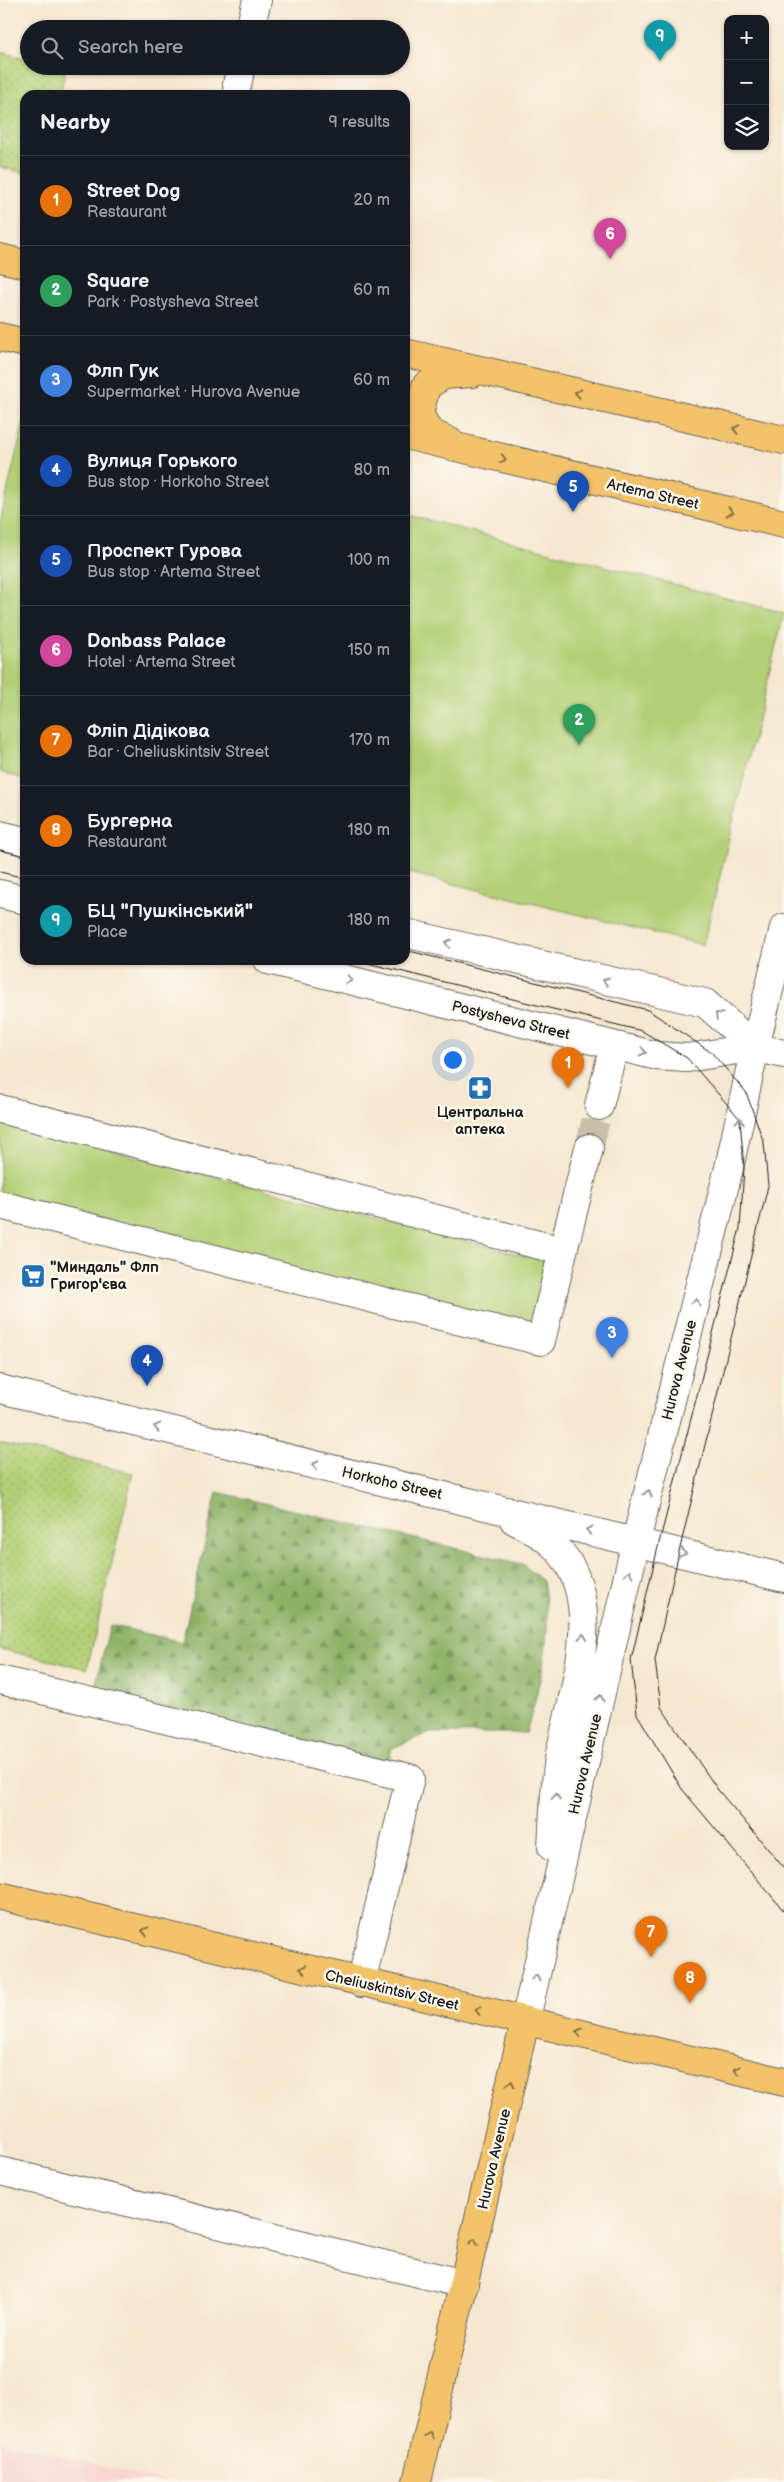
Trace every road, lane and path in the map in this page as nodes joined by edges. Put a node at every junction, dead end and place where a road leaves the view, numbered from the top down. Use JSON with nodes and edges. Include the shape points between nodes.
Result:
{"nodes":[{"id":1,"x":257,"y":0,"type":"edge"},
{"id":2,"x":252,"y":20,"type":"edge"},
{"id":3,"x":0,"y":258,"type":"edge"},
{"id":4,"x":20,"y":263,"type":"edge"},
{"id":5,"x":0,"y":337,"type":"edge"},
{"id":6,"x":20,"y":342,"type":"edge"},
{"id":7,"x":410,"y":354,"type":"edge"},
{"id":8,"x":489,"y":372,"type":"junction"},
{"id":9,"x":410,"y":436,"type":"edge"},
{"id":10,"x":784,"y":440,"type":"edge"},
{"id":11,"x":466,"y":450,"type":"junction"},
{"id":12,"x":784,"y":524,"type":"edge"},
{"id":13,"x":0,"y":835,"type":"edge"},
{"id":14,"x":20,"y":840,"type":"edge"},
{"id":15,"x":0,"y":894,"type":"edge"},
{"id":16,"x":20,"y":899,"type":"edge"},
{"id":17,"x":784,"y":928,"type":"edge"},
{"id":18,"x":410,"y":933,"type":"edge"},
{"id":19,"x":288,"y":965,"type":"edge"},
{"id":20,"x":614,"y":1046,"type":"junction"},
{"id":21,"x":755,"y":1047,"type":"junction"},
{"id":22,"x":784,"y":1054,"type":"edge"},
{"id":23,"x":599,"y":1106,"type":"tunnel mouth"},
{"id":24,"x":0,"y":1109,"type":"edge"},
{"id":25,"x":589,"y":1148,"type":"tunnel mouth"},
{"id":26,"x":0,"y":1205,"type":"edge"},
{"id":27,"x":563,"y":1251,"type":"junction"},
{"id":28,"x":0,"y":1389,"type":"edge"},
{"id":29,"x":489,"y":1506,"type":"junction"},
{"id":30,"x":636,"y":1541,"type":"junction"},
{"id":31,"x":784,"y":1578,"type":"edge"},
{"id":32,"x":0,"y":1680,"type":"edge"},
{"id":33,"x":0,"y":1896,"type":"edge"},
{"id":34,"x":546,"y":1933,"type":"junction"},
{"id":35,"x":361,"y":1983,"type":"junction"},
{"id":36,"x":525,"y":2022,"type":"junction"},
{"id":37,"x":784,"y":2082,"type":"edge"},
{"id":38,"x":0,"y":2171,"type":"edge"},
{"id":39,"x":464,"y":2284,"type":"junction"},
{"id":40,"x":417,"y":2482,"type":"edge"}],
"edges":[{"from":1,"to":2,"type":"street"},
{"from":3,"to":4,"type":"main road"},
{"from":5,"to":6,"type":"main road"},
{"from":7,"to":8,"type":"main road"},
{"from":10,"to":8,"type":"main road","one_way":true},
{"from":8,"to":11,"type":"main road","via":[[444,374],[426,386],[419,414],[429,432]]},
{"from":9,"to":11,"type":"main road","name":"Artema Street"},
{"from":11,"to":12,"type":"main road","name":"Artema Street","one_way":true},
{"from":13,"to":14,"type":"street"},
{"from":15,"to":16,"type":"street"},
{"from":17,"to":21,"type":"street","name":"Hurova Avenue"},
{"from":21,"to":18,"type":"street","name":"Postysheva Street","one_way":true,"via":[[705,1003]]},
{"from":19,"to":20,"type":"street","name":"Postysheva Street","one_way":true},
{"from":20,"to":21,"type":"street","name":"Postysheva Street","one_way":true,"via":[[657,1056],[687,1058]]},
{"from":20,"to":23,"type":"street"},
{"from":21,"to":22,"type":"street","name":"Postysheva Street"},
{"from":30,"to":21,"type":"street","name":"Hurova Avenue","one_way":true,"via":[[729,1168]]},
{"from":24,"to":27,"type":"street"},
{"from":25,"to":27,"type":"street"},
{"from":26,"to":27,"type":"street","via":[[541,1341]]},
{"from":29,"to":28,"type":"street","name":"Horkoho Street","one_way":true},
{"from":30,"to":29,"type":"street","name":"Horkoho Street","one_way":true},
{"from":34,"to":29,"type":"street","one_way":true,"via":[[558,1762],[584,1637],[583,1604],[574,1573],[560,1552],[542,1535]]},
{"from":30,"to":31,"type":"street","name":"Horkoho Street","one_way":true},
{"from":34,"to":30,"type":"street","name":"Hurova Avenue","one_way":true},
{"from":32,"to":35,"type":"street","via":[[410,1778]]},
{"from":35,"to":33,"type":"main road","name":"Cheliuskintsiv Street","one_way":true},
{"from":36,"to":34,"type":"street","name":"Hurova Avenue","one_way":true},
{"from":36,"to":35,"type":"main road","name":"Cheliuskintsiv Street","one_way":true},
{"from":37,"to":36,"type":"main road","name":"Cheliuskintsiv Street","one_way":true},
{"from":39,"to":36,"type":"main road","name":"Hurova Avenue","one_way":true},
{"from":38,"to":39,"type":"street"},
{"from":40,"to":39,"type":"main road","name":"Hurova Avenue","one_way":true}]}
